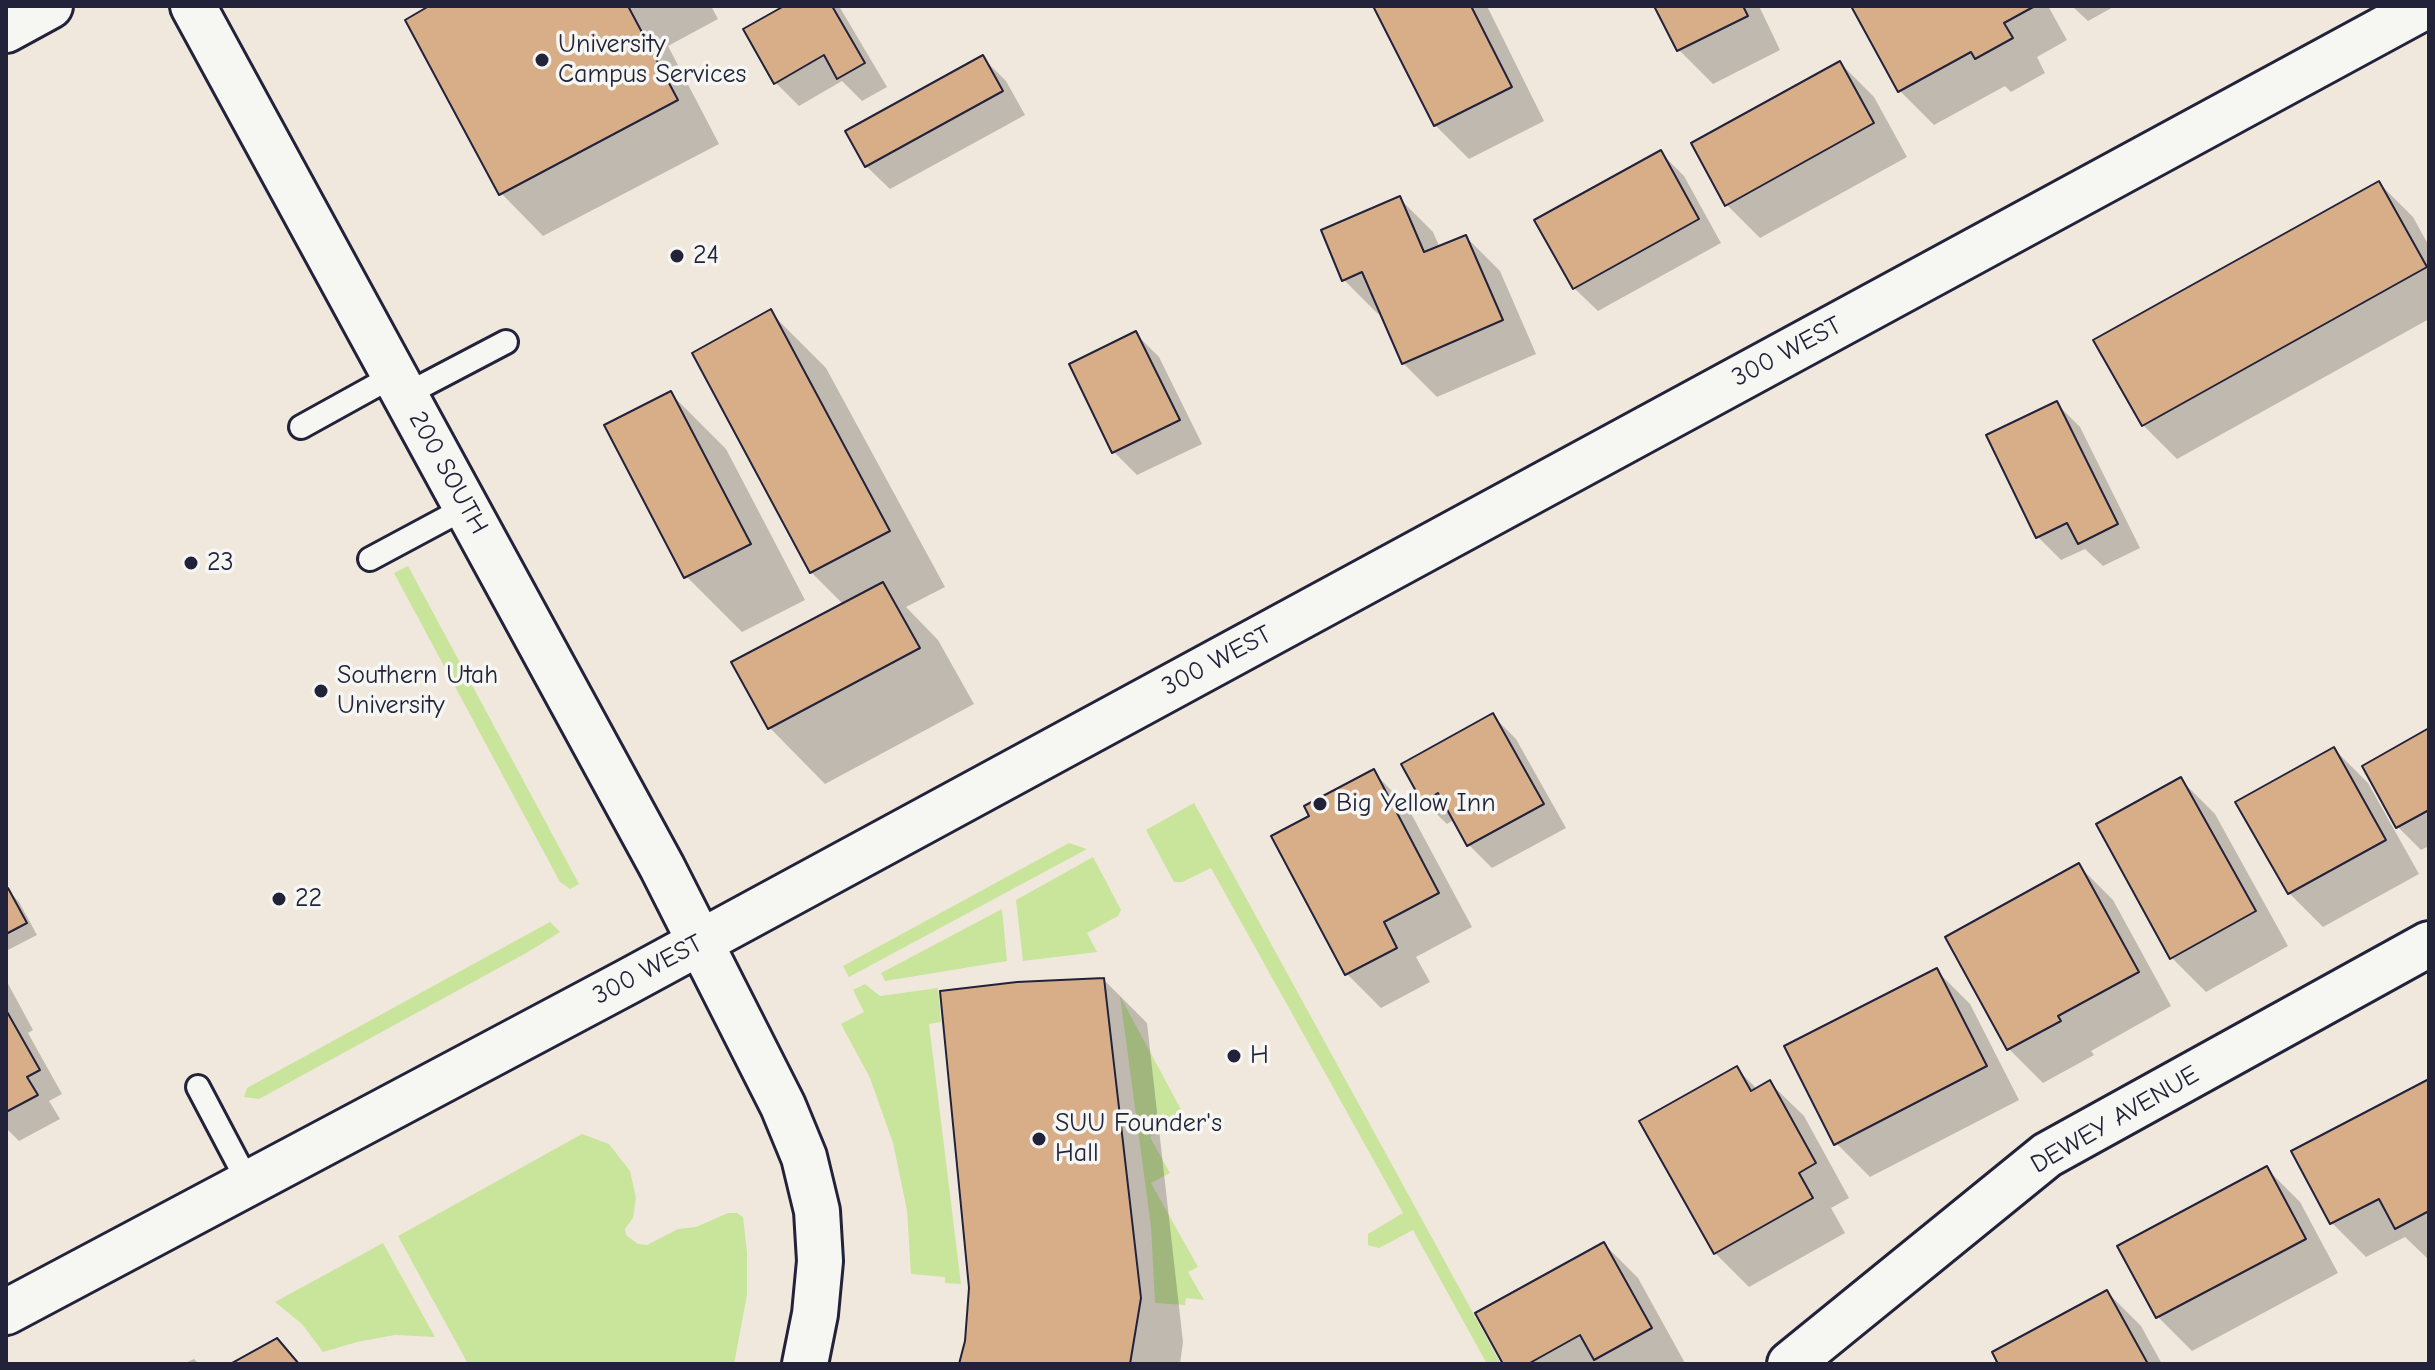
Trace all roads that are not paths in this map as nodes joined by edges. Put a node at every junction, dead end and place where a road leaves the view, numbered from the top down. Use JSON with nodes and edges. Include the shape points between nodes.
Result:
{"nodes":[{"id":1,"x":50,"y":6,"type":"edge"},
{"id":2,"x":193,"y":6,"type":"edge"},
{"id":3,"x":2426,"y":6,"type":"edge"},
{"id":4,"x":6,"y":30,"type":"edge"},
{"id":5,"x":506,"y":342,"type":"dead end"},
{"id":6,"x":400,"y":385,"type":"junction"},
{"id":7,"x":301,"y":427,"type":"dead end"},
{"id":8,"x":467,"y":507,"type":"junction"},
{"id":9,"x":370,"y":559,"type":"dead end"},
{"id":10,"x":701,"y":942,"type":"junction"},
{"id":11,"x":2429,"y":944,"type":"edge"},
{"id":12,"x":198,"y":1087,"type":"dead end"},
{"id":13,"x":248,"y":1182,"type":"junction"},
{"id":14,"x":6,"y":1312,"type":"edge"},
{"id":15,"x":805,"y":1364,"type":"edge"},
{"id":16,"x":1790,"y":1364,"type":"edge"}],
"edges":[{"from":1,"to":4,"type":"street"},
{"from":2,"to":6,"type":"street","name":"200 SOUTH"},
{"from":3,"to":10,"type":"street","name":"300 WEST"},
{"from":5,"to":6,"type":"lane"},
{"from":6,"to":7,"type":"lane"},
{"from":6,"to":8,"type":"street","name":"200 SOUTH"},
{"from":8,"to":9,"type":"lane"},
{"from":8,"to":10,"type":"street","name":"200 SOUTH"},
{"from":10,"to":13,"type":"street","name":"300 WEST"},
{"from":10,"to":15,"type":"street","name":"200 SOUTH","via":[[804,1157],[817,1211],[820,1261]]},
{"from":11,"to":16,"type":"street","name":"DEWEY AVENUE","via":[[2047,1155]]},
{"from":12,"to":13,"type":"lane"},
{"from":13,"to":14,"type":"street","name":"300 WEST"}]}
